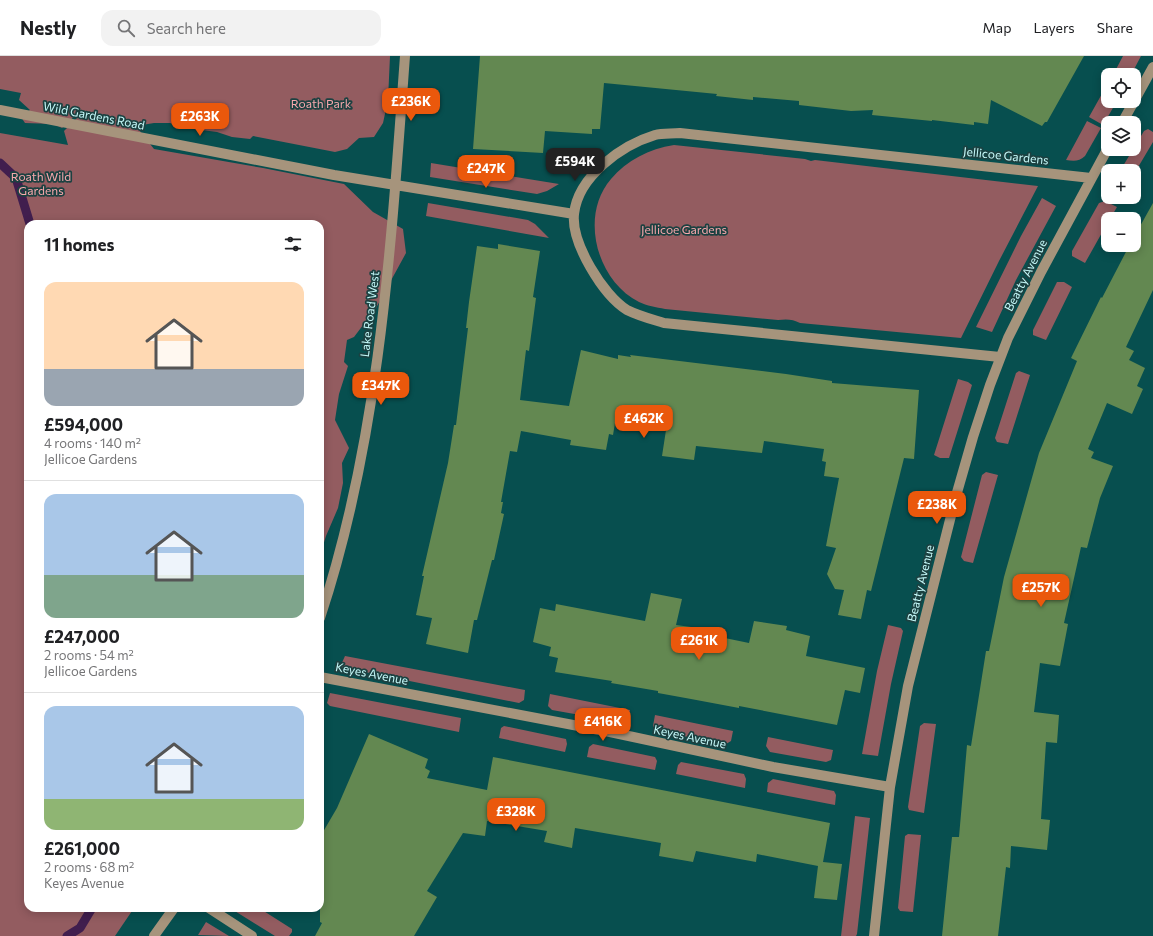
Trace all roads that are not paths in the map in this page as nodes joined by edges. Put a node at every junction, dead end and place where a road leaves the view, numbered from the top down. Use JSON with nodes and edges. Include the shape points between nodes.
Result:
{"nodes":[{"id":1,"x":405,"y":56,"type":"edge"},
{"id":2,"x":1153,"y":67,"type":"edge"},
{"id":3,"x":0,"y":110,"type":"edge"},
{"id":4,"x":1126,"y":116,"type":"edge"},
{"id":5,"x":1103,"y":156,"type":"edge"},
{"id":6,"x":1091,"y":178,"type":"junction"},
{"id":7,"x":395,"y":185,"type":"junction"},
{"id":8,"x":574,"y":214,"type":"junction"},
{"id":9,"x":1000,"y":357,"type":"junction"},
{"id":10,"x":324,"y":605,"type":"edge"},
{"id":11,"x":324,"y":678,"type":"edge"},
{"id":12,"x":890,"y":787,"type":"junction"},
{"id":13,"x":171,"y":912,"type":"edge"},
{"id":14,"x":214,"y":912,"type":"edge"},
{"id":15,"x":154,"y":936,"type":"edge"},
{"id":16,"x":252,"y":936,"type":"edge"},
{"id":17,"x":874,"y":936,"type":"edge"}],
"edges":[{"from":1,"to":7,"type":"street","name":"Lake Road West"},
{"from":2,"to":4,"type":"street"},
{"from":3,"to":7,"type":"street","name":"Wild Gardens Road"},
{"from":5,"to":6,"type":"street","name":"Beatty Avenue"},
{"from":6,"to":8,"type":"street","name":"Jellicoe Gardens","via":[[680,133],[657,135],[637,142],[618,153],[586,183]]},
{"from":6,"to":9,"type":"street","name":"Beatty Avenue"},
{"from":7,"to":8,"type":"street"},
{"from":7,"to":10,"type":"street","name":"Lake Road West","via":[[383,322],[366,435],[342,546]]},
{"from":8,"to":9,"type":"street","name":"Jellicoe Gardens","via":[[581,249],[598,279],[612,297],[626,309],[643,318],[664,323]]},
{"from":9,"to":12,"type":"street","name":"Beatty Avenue","via":[[973,437],[952,512],[908,686]]},
{"from":11,"to":12,"type":"street","name":"Keyes Avenue","via":[[610,732],[773,767]]},
{"from":12,"to":17,"type":"street","name":"Beatty Avenue"},
{"from":13,"to":15,"type":"street"},
{"from":14,"to":16,"type":"street"}]}
